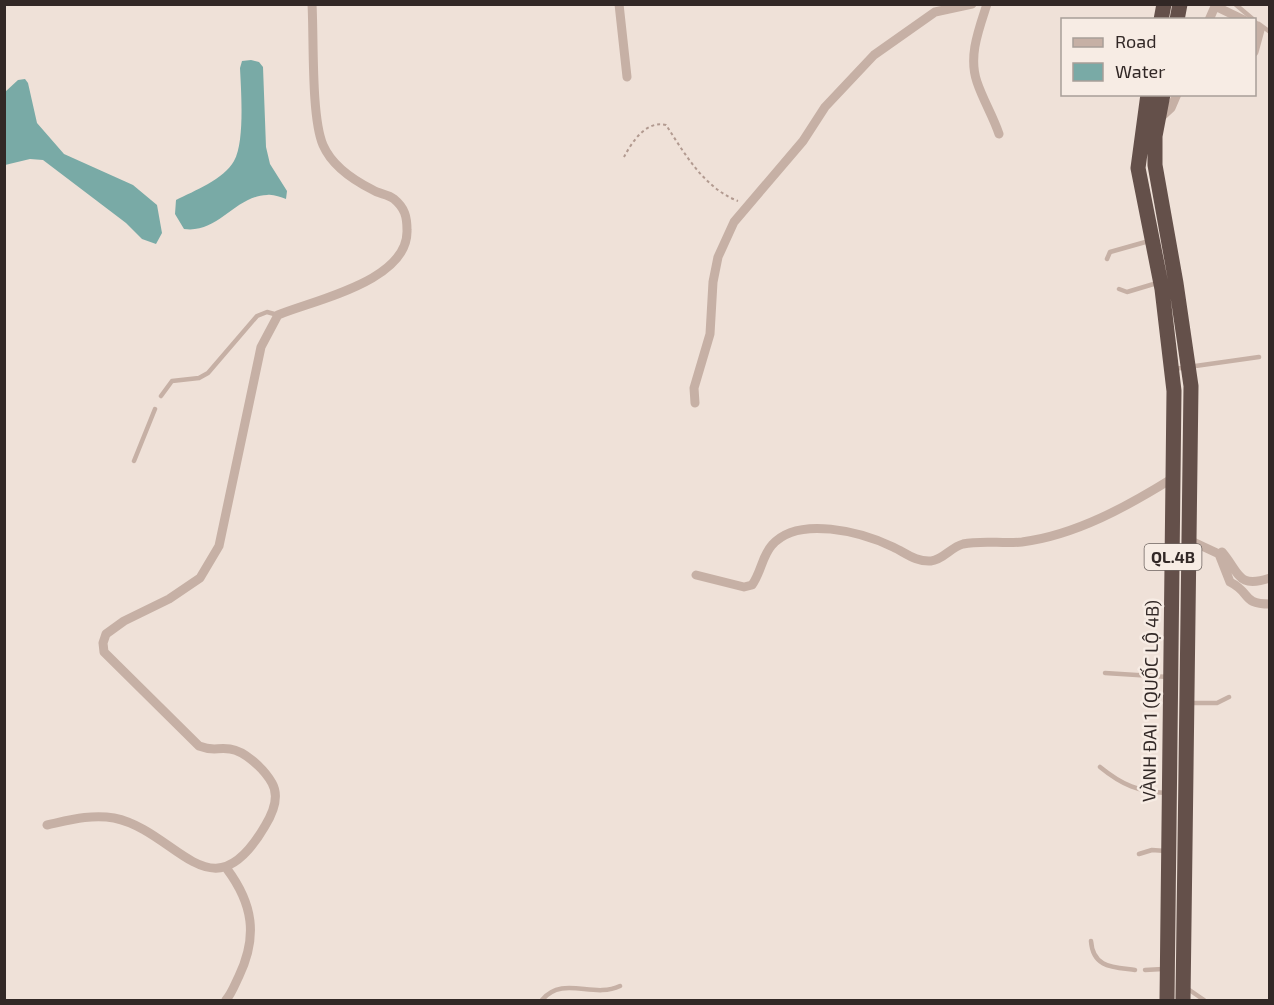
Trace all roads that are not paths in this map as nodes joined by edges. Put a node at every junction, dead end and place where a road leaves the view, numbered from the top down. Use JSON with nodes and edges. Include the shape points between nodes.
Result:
{"nodes":[{"id":1,"x":312,"y":4,"type":"edge"},
{"id":2,"x":619,"y":4,"type":"edge"},
{"id":3,"x":972,"y":4,"type":"edge"},
{"id":4,"x":987,"y":4,"type":"edge"},
{"id":5,"x":1234,"y":4,"type":"edge"},
{"id":6,"x":1215,"y":5,"type":"edge"},
{"id":7,"x":1240,"y":18,"type":"edge"},
{"id":8,"x":1250,"y":18,"type":"edge"},
{"id":9,"x":1256,"y":22,"type":"edge"},
{"id":10,"x":1256,"y":24,"type":"edge"},
{"id":11,"x":1269,"y":32,"type":"edge"},
{"id":12,"x":1256,"y":45,"type":"edge"},
{"id":13,"x":627,"y":77,"type":"dead end"},
{"id":14,"x":1148,"y":96,"type":"edge"},
{"id":15,"x":1162,"y":96,"type":"edge"},
{"id":16,"x":1176,"y":96,"type":"edge"},
{"id":17,"x":1151,"y":119,"type":"junction"},
{"id":18,"x":999,"y":134,"type":"dead end"},
{"id":19,"x":1152,"y":240,"type":"junction"},
{"id":20,"x":1107,"y":259,"type":"dead end"},
{"id":21,"x":1161,"y":282,"type":"junction"},
{"id":22,"x":1119,"y":289,"type":"dead end"},
{"id":23,"x":278,"y":315,"type":"junction"},
{"id":24,"x":1259,"y":357,"type":"dead end"},
{"id":25,"x":1188,"y":367,"type":"junction"},
{"id":26,"x":1171,"y":369,"type":"junction"},
{"id":27,"x":161,"y":396,"type":"dead end"},
{"id":28,"x":695,"y":403,"type":"dead end"},
{"id":29,"x":155,"y":409,"type":"dead end"},
{"id":30,"x":134,"y":460,"type":"dead end"},
{"id":31,"x":1173,"y":478,"type":"junction"},
{"id":32,"x":1189,"y":537,"type":"junction"},
{"id":33,"x":696,"y":575,"type":"dead end"},
{"id":34,"x":1269,"y":578,"type":"edge"},
{"id":35,"x":1269,"y":604,"type":"edge"},
{"id":36,"x":1105,"y":674,"type":"dead end"},
{"id":37,"x":1171,"y":677,"type":"junction"},
{"id":38,"x":1229,"y":697,"type":"dead end"},
{"id":39,"x":1187,"y":703,"type":"junction"},
{"id":40,"x":1100,"y":767,"type":"dead end"},
{"id":41,"x":1170,"y":793,"type":"junction"},
{"id":42,"x":47,"y":825,"type":"dead end"},
{"id":43,"x":1169,"y":851,"type":"junction"},
{"id":44,"x":1140,"y":854,"type":"dead end"},
{"id":45,"x":227,"y":868,"type":"junction"},
{"id":46,"x":1091,"y":941,"type":"dead end"},
{"id":47,"x":1135,"y":969,"type":"dead end"},
{"id":48,"x":1167,"y":969,"type":"junction"},
{"id":49,"x":1145,"y":970,"type":"dead end"},
{"id":50,"x":620,"y":986,"type":"dead end"},
{"id":51,"x":1183,"y":993,"type":"edge"},
{"id":52,"x":226,"y":1000,"type":"edge"},
{"id":53,"x":542,"y":1000,"type":"edge"},
{"id":54,"x":1167,"y":1000,"type":"edge"},
{"id":55,"x":1204,"y":1000,"type":"edge"}],
"edges":[{"from":1,"to":23,"type":"street","via":[[318,124],[323,145],[336,165],[375,192],[392,197],[402,207],[408,240],[389,266],[363,284]]},
{"from":2,"to":13,"type":"street"},
{"from":3,"to":28,"type":"street","via":[[935,12],[885,45],[825,107],[803,141],[734,222],[718,256],[710,334],[694,388]]},
{"from":4,"to":18,"type":"street","via":[[973,58],[976,81]]},
{"from":5,"to":8,"type":"lane"},
{"from":6,"to":7,"type":"street"},
{"from":9,"to":11,"type":"lane"},
{"from":10,"to":12,"type":"street","via":[[1260,30]]},
{"from":14,"to":17,"type":"highway","number":"QL.4B"},
{"from":15,"to":17,"type":"highway","number":"QL.4B"},
{"from":16,"to":17,"type":"street","via":[[1171,108]]},
{"from":17,"to":19,"type":"highway","name":"VÀNH ĐAI 1 (QUỐC LỘ 4B)","number":"QL.4B","via":[[1138,168]]},
{"from":17,"to":25,"type":"highway","name":"VÀNH ĐAI 1 (QUỐC LỘ 4B)","number":"QL.4B"},
{"from":19,"to":20,"type":"lane","via":[[1110,252]]},
{"from":19,"to":21,"type":"highway","name":"VÀNH ĐAI 1 (QUỐC LỘ 4B)","number":"QL.4B"},
{"from":21,"to":22,"type":"lane","via":[[1127,292]]},
{"from":21,"to":26,"type":"highway","name":"VÀNH ĐAI 1 (QUỐC LỘ 4B)","number":"QL.4B"},
{"from":23,"to":27,"type":"lane","via":[[267,312],[257,316],[208,373],[172,381]]},
{"from":23,"to":45,"type":"street","via":[[261,347],[219,546],[200,578],[169,599],[124,621],[106,634],[103,644],[104,652],[199,746],[240,752],[273,784],[274,811],[258,838]]},
{"from":24,"to":25,"type":"lane"},
{"from":25,"to":26,"type":"lane"},
{"from":25,"to":32,"type":"highway","name":"VÀNH ĐAI 1 (QUỐC LỘ 4B)","number":"QL.4B"},
{"from":26,"to":31,"type":"highway","name":"VÀNH ĐAI 1 (QUỐC LỘ 4B)","number":"QL.4B"},
{"from":29,"to":30,"type":"lane"},
{"from":31,"to":33,"type":"street","via":[[1114,512],[1061,532],[1023,542],[962,544],[933,561],[917,560],[893,546],[853,532],[809,529],[782,535],[771,546],[752,585],[744,587]]},
{"from":31,"to":37,"type":"highway","name":"VÀNH ĐAI 1 (QUỐC LỘ 4B)","number":"QL.4B"},
{"from":32,"to":34,"type":"street","via":[[1221,550],[1237,576],[1245,581],[1256,583]]},
{"from":32,"to":35,"type":"street","via":[[1219,554],[1230,582],[1241,587],[1249,601]]},
{"from":32,"to":39,"type":"highway","name":"VÀNH ĐAI 1 (QUỐC LỘ 4B)","number":"QL.4B"},
{"from":36,"to":37,"type":"lane"},
{"from":37,"to":41,"type":"highway","name":"VÀNH ĐAI 1 (QUỐC LỘ 4B)","number":"QL.4B"},
{"from":38,"to":39,"type":"lane","via":[[1217,703]]},
{"from":39,"to":51,"type":"highway","name":"VÀNH ĐAI 1 (QUỐC LỘ 4B)","number":"QL.4B"},
{"from":40,"to":41,"type":"lane","via":[[1136,790]]},
{"from":41,"to":43,"type":"highway","name":"VÀNH ĐAI 1 (QUỐC LỘ 4B)","number":"QL.4B"},
{"from":42,"to":45,"type":"street","via":[[89,816],[115,818],[140,827],[182,857],[208,867]]},
{"from":43,"to":44,"type":"lane"},
{"from":43,"to":48,"type":"highway","name":"VÀNH ĐAI 1 (QUỐC LỘ 4B)","number":"QL.4B"},
{"from":45,"to":52,"type":"street","via":[[240,886],[251,919],[249,954]]},
{"from":46,"to":47,"type":"lane","via":[[1098,962]]},
{"from":48,"to":49,"type":"lane"},
{"from":48,"to":54,"type":"highway","name":"VÀNH ĐAI 1 (QUỐC LỘ 4B)","number":"QL.4B"},
{"from":50,"to":53,"type":"lane","via":[[603,991],[555,988]]},
{"from":51,"to":55,"type":"lane"}]}
